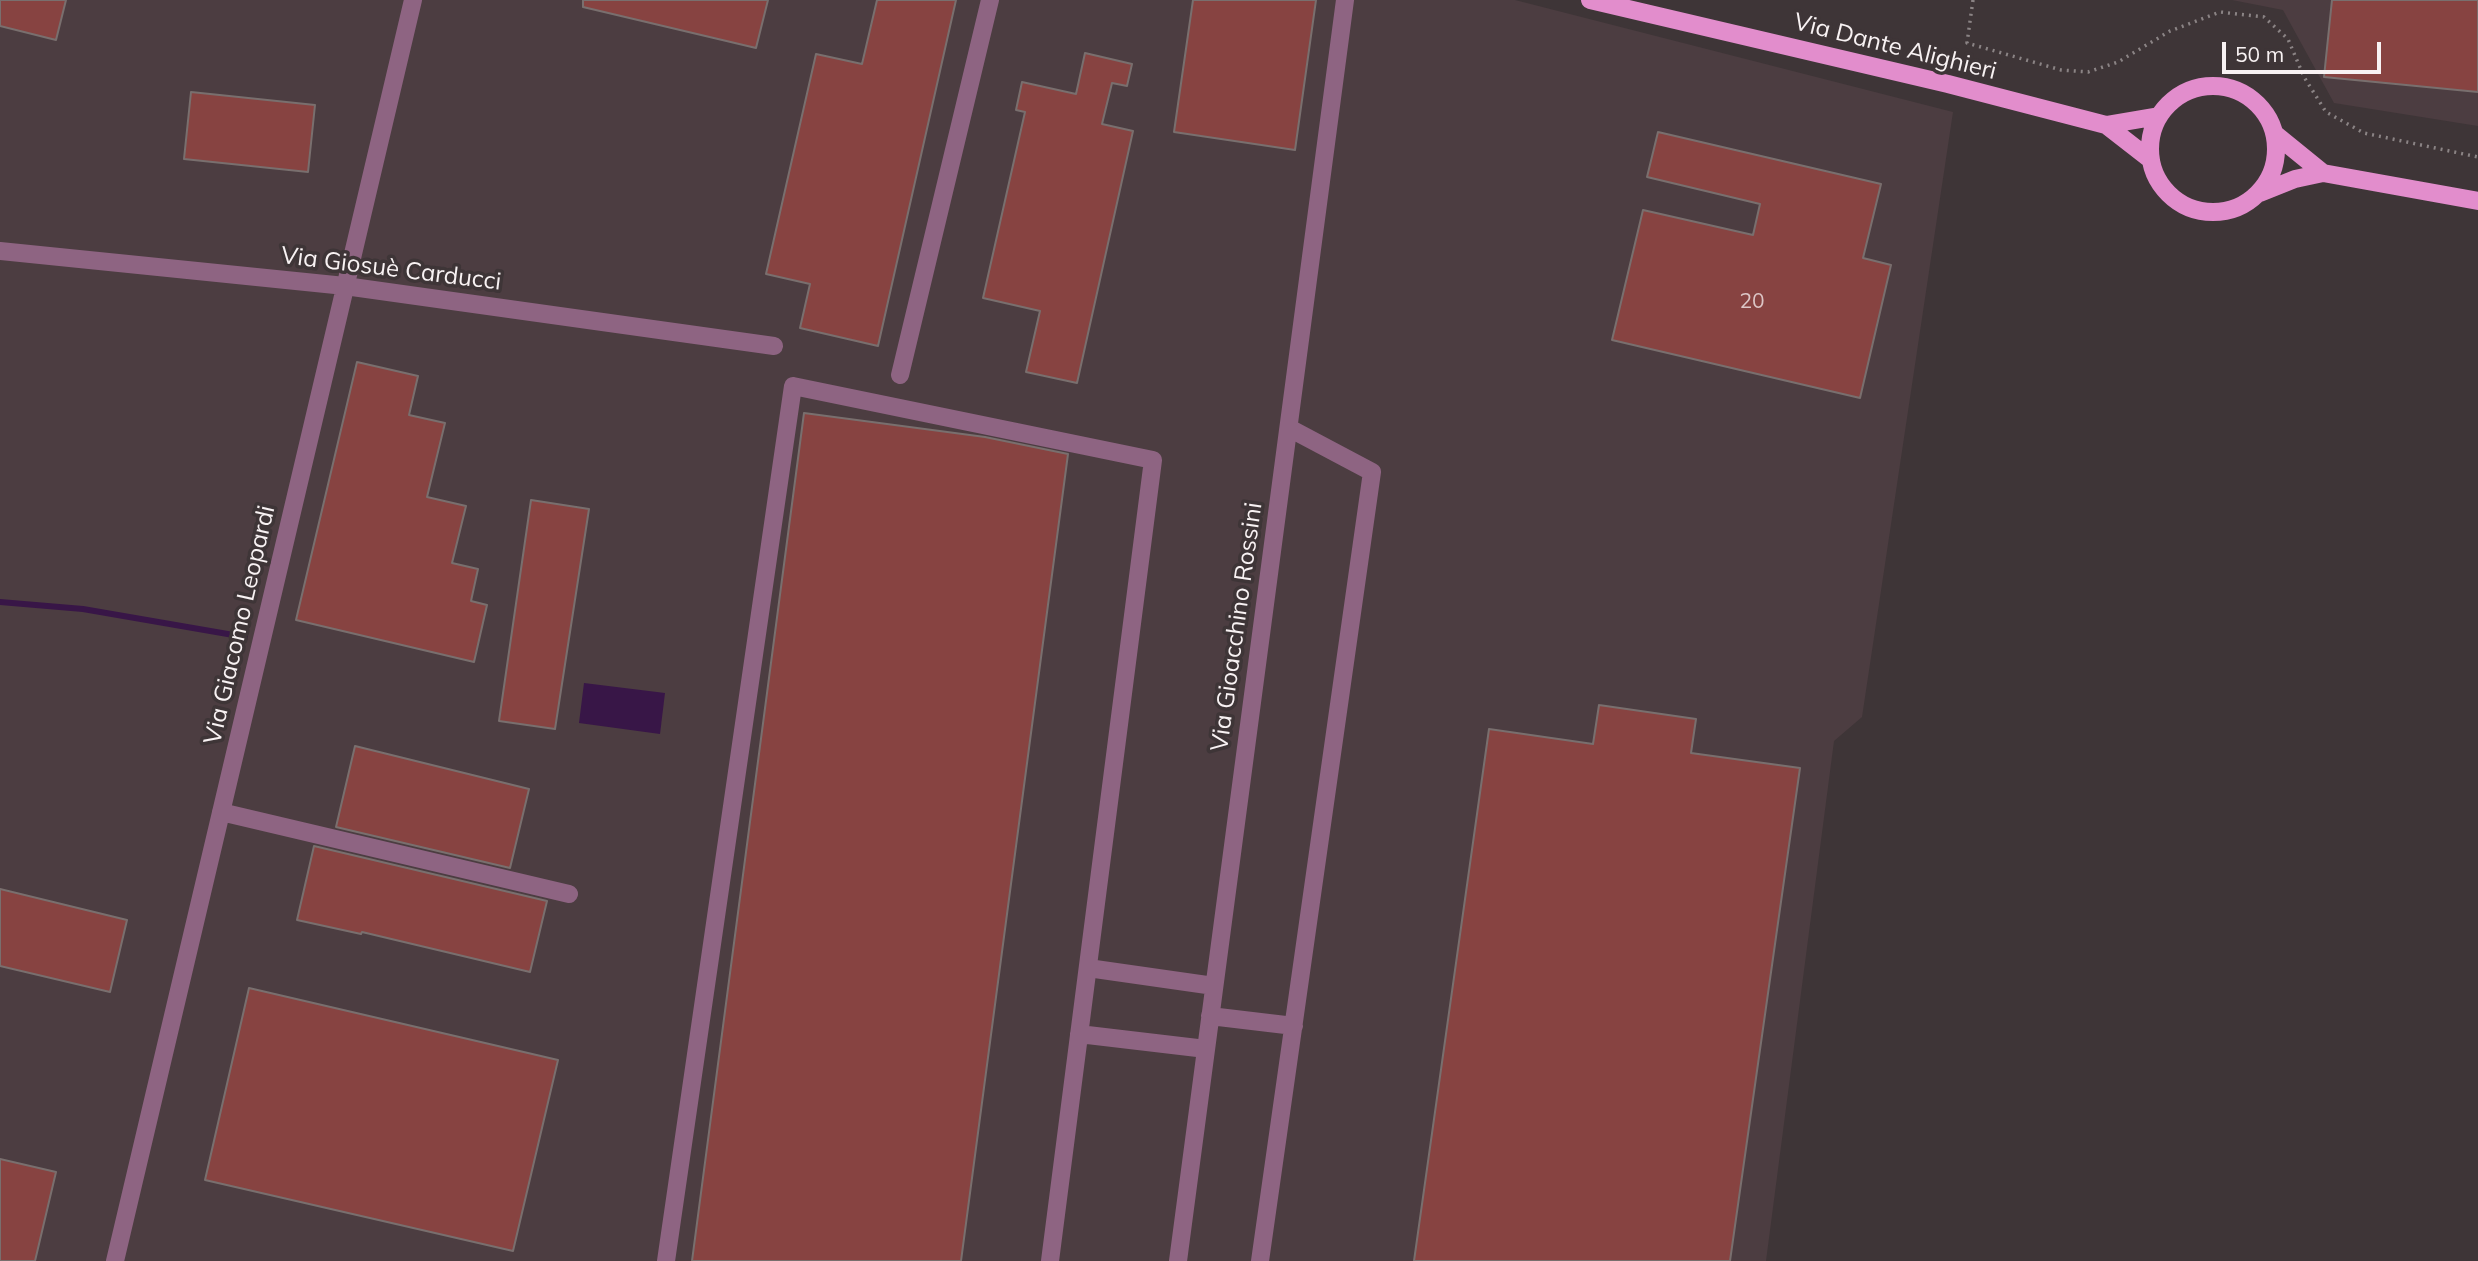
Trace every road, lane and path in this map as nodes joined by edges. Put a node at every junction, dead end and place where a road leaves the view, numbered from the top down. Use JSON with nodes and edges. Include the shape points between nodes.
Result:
{"nodes":[{"id":1,"x":414,"y":0,"type":"edge"},
{"id":2,"x":990,"y":0,"type":"edge"},
{"id":3,"x":1345,"y":0,"type":"edge"},
{"id":4,"x":1591,"y":0,"type":"edge"},
{"id":5,"x":1973,"y":0,"type":"edge"},
{"id":6,"x":2159,"y":116,"type":"junction"},
{"id":7,"x":2106,"y":125,"type":"junction"},
{"id":8,"x":2275,"y":134,"type":"junction"},
{"id":9,"x":2478,"y":157,"type":"edge"},
{"id":10,"x":2151,"y":160,"type":"junction"},
{"id":11,"x":2323,"y":173,"type":"junction"},
{"id":12,"x":2258,"y":194,"type":"junction"},
{"id":13,"x":2478,"y":201,"type":"edge"},
{"id":14,"x":0,"y":251,"type":"edge"},
{"id":15,"x":345,"y":286,"type":"junction"},
{"id":16,"x":774,"y":346,"type":"dead end"},
{"id":17,"x":900,"y":374,"type":"dead end"},
{"id":18,"x":1289,"y":428,"type":"junction"},
{"id":19,"x":221,"y":812,"type":"junction"},
{"id":20,"x":569,"y":894,"type":"dead end"},
{"id":21,"x":1088,"y":968,"type":"junction"},
{"id":22,"x":1214,"y":986,"type":"junction"},
{"id":23,"x":1210,"y":1016,"type":"junction"},
{"id":24,"x":1294,"y":1026,"type":"junction"},
{"id":25,"x":1079,"y":1034,"type":"junction"},
{"id":26,"x":1206,"y":1049,"type":"junction"},
{"id":27,"x":115,"y":1261,"type":"edge"},
{"id":28,"x":666,"y":1261,"type":"edge"},
{"id":29,"x":1050,"y":1261,"type":"edge"},
{"id":30,"x":1178,"y":1261,"type":"edge"},
{"id":31,"x":1260,"y":1261,"type":"edge"}],
"edges":[{"from":1,"to":15,"type":"street","name":"Via Giacomo Leopardi"},
{"from":2,"to":17,"type":"street"},
{"from":3,"to":18,"type":"street","name":"Via Gioacchino Rossini"},
{"from":4,"to":7,"type":"main road","name":"Via Dante Alighieri"},
{"from":5,"to":9,"type":"path","via":[[1967,43],[2061,70],[2088,72],[2220,12],[2264,17],[2288,40],[2326,111],[2364,133]]},
{"from":6,"to":7,"type":"main road","name":"Via Dante Alighieri"},
{"from":6,"to":8,"type":"main road","via":[[2184,92],[2227,87],[2255,100]]},
{"from":6,"to":10,"type":"main road","via":[[2150,143]]},
{"from":7,"to":10,"type":"main road","name":"Via Dante Alighieri"},
{"from":8,"to":11,"type":"main road"},
{"from":8,"to":12,"type":"main road","via":[[2274,168]]},
{"from":10,"to":12,"type":"main road","via":[[2161,185],[2190,208],[2224,212]]},
{"from":11,"to":12,"type":"main road"},
{"from":11,"to":13,"type":"main road"},
{"from":14,"to":15,"type":"street","name":"Via Giosuè Carducci"},
{"from":15,"to":16,"type":"street","name":"Via Giosuè Carducci"},
{"from":15,"to":19,"type":"street","name":"Via Giacomo Leopardi"},
{"from":18,"to":22,"type":"street","name":"Via Gioacchino Rossini"},
{"from":18,"to":24,"type":"street","via":[[1372,472]]},
{"from":19,"to":20,"type":"street"},
{"from":19,"to":27,"type":"street","name":"Via Giacomo Leopardi"},
{"from":21,"to":22,"type":"street"},
{"from":21,"to":25,"type":"street"},
{"from":21,"to":28,"type":"street","via":[[1153,460],[793,387]]},
{"from":22,"to":23,"type":"street","name":"Via Gioacchino Rossini"},
{"from":23,"to":24,"type":"street"},
{"from":23,"to":26,"type":"street","name":"Via Gioacchino Rossini"},
{"from":24,"to":31,"type":"street"},
{"from":25,"to":26,"type":"street"},
{"from":25,"to":29,"type":"street"},
{"from":26,"to":30,"type":"street","name":"Via Gioacchino Rossini"}]}
